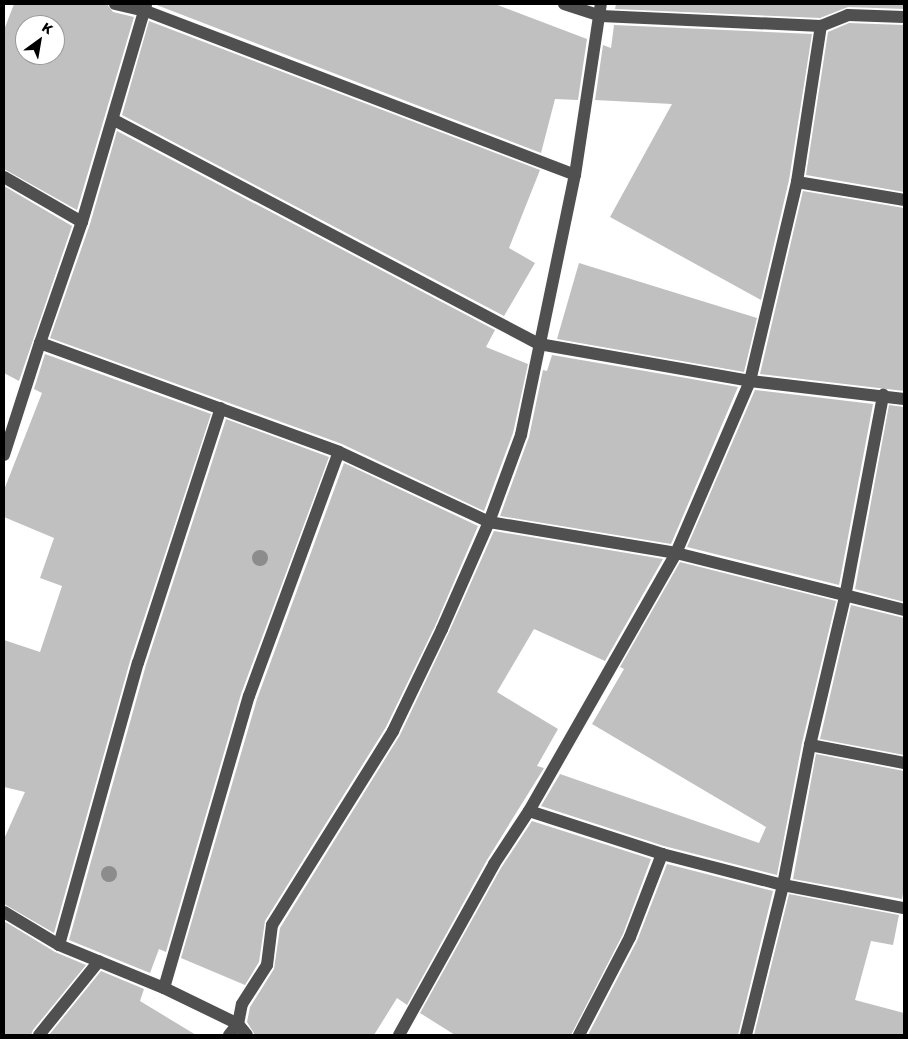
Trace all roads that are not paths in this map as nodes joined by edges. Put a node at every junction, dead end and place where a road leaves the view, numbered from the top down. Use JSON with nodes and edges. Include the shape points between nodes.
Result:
{"nodes":[{"id":1,"x":115,"y":4,"type":"edge"},
{"id":2,"x":564,"y":4,"type":"edge"},
{"id":3,"x":146,"y":7,"type":"edge"},
{"id":4,"x":849,"y":9,"type":"edge"},
{"id":5,"x":601,"y":10,"type":"edge"},
{"id":6,"x":904,"y":17,"type":"edge"},
{"id":7,"x":821,"y":26,"type":"junction"},
{"id":8,"x":114,"y":120,"type":"junction"},
{"id":9,"x":575,"y":175,"type":"junction"},
{"id":10,"x":4,"y":176,"type":"edge"},
{"id":11,"x":797,"y":182,"type":"junction"},
{"id":12,"x":904,"y":200,"type":"edge"},
{"id":13,"x":82,"y":222,"type":"junction"},
{"id":14,"x":40,"y":343,"type":"junction"},
{"id":15,"x":539,"y":344,"type":"junction"},
{"id":16,"x":750,"y":381,"type":"junction"},
{"id":17,"x":883,"y":395,"type":"junction"},
{"id":18,"x":904,"y":399,"type":"edge"},
{"id":19,"x":221,"y":408,"type":"junction"},
{"id":20,"x":339,"y":452,"type":"junction"},
{"id":21,"x":4,"y":455,"type":"edge"},
{"id":22,"x":489,"y":522,"type":"junction"},
{"id":23,"x":676,"y":553,"type":"junction"},
{"id":24,"x":845,"y":597,"type":"junction"},
{"id":25,"x":904,"y":610,"type":"edge"},
{"id":26,"x":810,"y":744,"type":"junction"},
{"id":27,"x":904,"y":762,"type":"edge"},
{"id":28,"x":529,"y":811,"type":"junction"},
{"id":29,"x":662,"y":854,"type":"junction"},
{"id":30,"x":783,"y":885,"type":"junction"},
{"id":31,"x":904,"y":908,"type":"edge"},
{"id":32,"x":4,"y":912,"type":"edge"},
{"id":33,"x":59,"y":945,"type":"junction"},
{"id":34,"x":99,"y":962,"type":"junction"},
{"id":35,"x":164,"y":988,"type":"junction"},
{"id":36,"x":238,"y":1024,"type":"junction"},
{"id":37,"x":39,"y":1035,"type":"edge"},
{"id":38,"x":230,"y":1035,"type":"edge"},
{"id":39,"x":247,"y":1035,"type":"edge"},
{"id":40,"x":399,"y":1035,"type":"edge"},
{"id":41,"x":580,"y":1035,"type":"edge"},
{"id":42,"x":746,"y":1035,"type":"edge"}],
"edges":[{"from":1,"to":3,"type":"street"},
{"from":2,"to":5,"type":"street"},
{"from":3,"to":8,"type":"street"},
{"from":3,"to":9,"type":"street"},
{"from":4,"to":6,"type":"street"},
{"from":4,"to":7,"type":"street"},
{"from":5,"to":7,"type":"street"},
{"from":5,"to":9,"type":"street"},
{"from":7,"to":11,"type":"street"},
{"from":8,"to":13,"type":"street"},
{"from":8,"to":15,"type":"street"},
{"from":9,"to":15,"type":"street"},
{"from":10,"to":13,"type":"street"},
{"from":11,"to":12,"type":"street"},
{"from":11,"to":16,"type":"street"},
{"from":13,"to":14,"type":"street"},
{"from":14,"to":19,"type":"street"},
{"from":14,"to":21,"type":"street"},
{"from":15,"to":16,"type":"street"},
{"from":15,"to":22,"type":"street","via":[[521,435]]},
{"from":16,"to":17,"type":"street"},
{"from":16,"to":23,"type":"street"},
{"from":17,"to":18,"type":"street"},
{"from":17,"to":24,"type":"street"},
{"from":19,"to":20,"type":"street"},
{"from":19,"to":33,"type":"street","via":[[138,663]]},
{"from":20,"to":22,"type":"street"},
{"from":20,"to":35,"type":"street","via":[[249,696]]},
{"from":22,"to":23,"type":"street"},
{"from":22,"to":36,"type":"street","via":[[393,731],[272,926],[267,965],[242,1004]]},
{"from":23,"to":24,"type":"street"},
{"from":23,"to":28,"type":"street"},
{"from":24,"to":25,"type":"street"},
{"from":24,"to":26,"type":"street"},
{"from":26,"to":27,"type":"street"},
{"from":26,"to":30,"type":"street"},
{"from":28,"to":29,"type":"street"},
{"from":28,"to":40,"type":"street","via":[[494,864]]},
{"from":29,"to":30,"type":"street"},
{"from":29,"to":41,"type":"street","via":[[630,937]]},
{"from":30,"to":31,"type":"street"},
{"from":30,"to":42,"type":"street"},
{"from":32,"to":33,"type":"street"},
{"from":33,"to":34,"type":"street"},
{"from":34,"to":35,"type":"street"},
{"from":34,"to":37,"type":"street"},
{"from":35,"to":36,"type":"street"},
{"from":36,"to":38,"type":"street"},
{"from":36,"to":39,"type":"street"}]}
